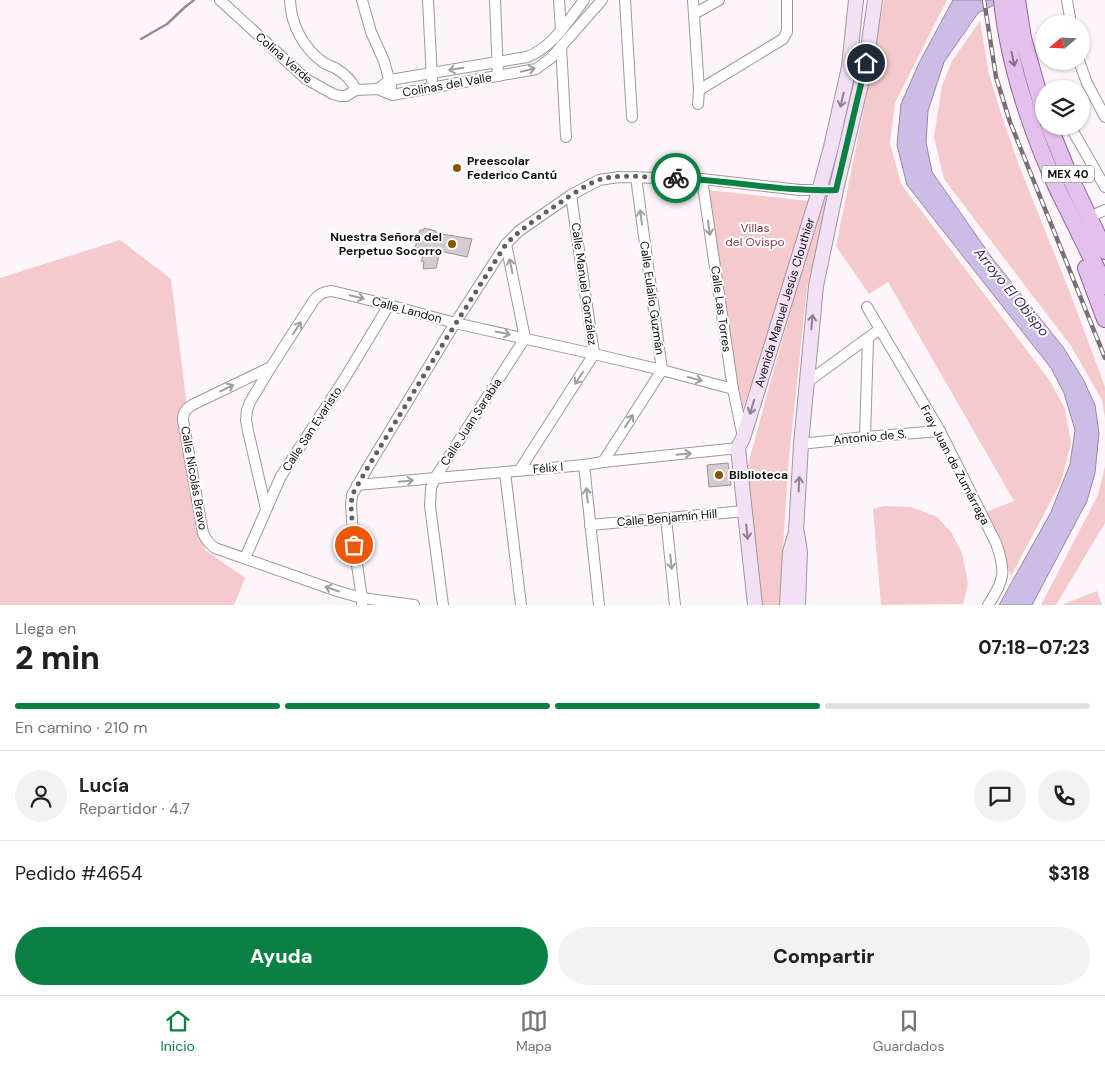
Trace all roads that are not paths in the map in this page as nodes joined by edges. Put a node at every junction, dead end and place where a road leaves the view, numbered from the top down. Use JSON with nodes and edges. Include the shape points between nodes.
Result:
{"nodes":[{"id":1,"x":220,"y":0,"type":"edge"},
{"id":2,"x":290,"y":0,"type":"edge"},
{"id":3,"x":362,"y":0,"type":"edge"},
{"id":4,"x":428,"y":0,"type":"edge"},
{"id":5,"x":495,"y":0,"type":"edge"},
{"id":6,"x":559,"y":0,"type":"edge"},
{"id":7,"x":584,"y":0,"type":"edge"},
{"id":8,"x":602,"y":0,"type":"edge"},
{"id":9,"x":625,"y":0,"type":"edge"},
{"id":10,"x":693,"y":0,"type":"edge"},
{"id":11,"x":719,"y":0,"type":"edge"},
{"id":12,"x":787,"y":0,"type":"edge"},
{"id":13,"x":856,"y":0,"type":"edge"},
{"id":14,"x":874,"y":0,"type":"edge"},
{"id":15,"x":1069,"y":0,"type":"edge"},
{"id":16,"x":1010,"y":5,"type":"edge"},
{"id":17,"x":694,"y":14,"type":"junction"},
{"id":18,"x":1070,"y":15,"type":"edge"},
{"id":19,"x":561,"y":30,"type":"junction"},
{"id":20,"x":561,"y":48,"type":"junction"},
{"id":21,"x":498,"y":61,"type":"junction"},
{"id":22,"x":1082,"y":70,"type":"edge"},
{"id":23,"x":432,"y":74,"type":"junction"},
{"id":24,"x":498,"y":76,"type":"junction"},
{"id":25,"x":390,"y":80,"type":"junction"},
{"id":26,"x":1035,"y":80,"type":"edge"},
{"id":27,"x":433,"y":88,"type":"junction"},
{"id":28,"x":378,"y":89,"type":"junction"},
{"id":29,"x":356,"y":90,"type":"junction"},
{"id":30,"x":699,"y":90,"type":"junction"},
{"id":31,"x":392,"y":95,"type":"junction"},
{"id":32,"x":698,"y":104,"type":"dead end"},
{"id":33,"x":632,"y":117,"type":"dead end"},
{"id":34,"x":1105,"y":117,"type":"edge"},
{"id":35,"x":1053,"y":135,"type":"edge"},
{"id":36,"x":1075,"y":135,"type":"edge"},
{"id":37,"x":566,"y":137,"type":"dead end"},
{"id":38,"x":636,"y":177,"type":"junction"},
{"id":39,"x":702,"y":179,"type":"junction"},
{"id":40,"x":1105,"y":187,"type":"edge"},
{"id":41,"x":836,"y":190,"type":"junction"},
{"id":42,"x":819,"y":191,"type":"junction"},
{"id":43,"x":571,"y":195,"type":"junction"},
{"id":44,"x":1067,"y":208,"type":"junction"},
{"id":45,"x":1105,"y":210,"type":"edge"},
{"id":46,"x":1090,"y":218,"type":"junction"},
{"id":47,"x":1105,"y":237,"type":"edge"},
{"id":48,"x":506,"y":244,"type":"junction"},
{"id":49,"x":1100,"y":258,"type":"edge"},
{"id":50,"x":1105,"y":286,"type":"edge"},
{"id":51,"x":389,"y":305,"type":"junction"},
{"id":52,"x":867,"y":307,"type":"dead end"},
{"id":53,"x":1105,"y":319,"type":"edge"},
{"id":54,"x":455,"y":323,"type":"junction"},
{"id":55,"x":880,"y":330,"type":"junction"},
{"id":56,"x":526,"y":338,"type":"junction"},
{"id":57,"x":868,"y":339,"type":"junction"},
{"id":58,"x":594,"y":354,"type":"junction"},
{"id":59,"x":271,"y":367,"type":"junction"},
{"id":60,"x":662,"y":370,"type":"junction"},
{"id":61,"x":806,"y":383,"type":"junction"},
{"id":62,"x":733,"y":389,"type":"junction"},
{"id":63,"x":940,"y":431,"type":"junction"},
{"id":64,"x":865,"y":437,"type":"junction"},
{"id":65,"x":741,"y":443,"type":"junction"},
{"id":66,"x":801,"y":444,"type":"junction"},
{"id":67,"x":603,"y":462,"type":"junction"},
{"id":68,"x":584,"y":465,"type":"junction"},
{"id":69,"x":519,"y":471,"type":"junction"},
{"id":70,"x":505,"y":472,"type":"junction"},
{"id":71,"x":434,"y":478,"type":"junction"},
{"id":72,"x":357,"y":485,"type":"junction"},
{"id":73,"x":266,"y":509,"type":"junction"},
{"id":74,"x":745,"y":511,"type":"junction"},
{"id":75,"x":666,"y":518,"type":"junction"},
{"id":76,"x":590,"y":525,"type":"junction"},
{"id":77,"x":796,"y":532,"type":"junction"},
{"id":78,"x":245,"y":558,"type":"junction"},
{"id":79,"x":362,"y":602,"type":"edge"},
{"id":80,"x":414,"y":605,"type":"edge"},
{"id":81,"x":443,"y":605,"type":"edge"},
{"id":82,"x":522,"y":605,"type":"edge"},
{"id":83,"x":599,"y":605,"type":"edge"},
{"id":84,"x":676,"y":605,"type":"edge"},
{"id":85,"x":755,"y":605,"type":"edge"},
{"id":86,"x":787,"y":605,"type":"edge"},
{"id":87,"x":798,"y":605,"type":"edge"},
{"id":88,"x":988,"y":605,"type":"edge"}],
"edges":[{"from":1,"to":29,"type":"street","name":"Colina Verde","via":[[306,79],[340,96]]},
{"from":2,"to":29,"type":"street","via":[[294,24],[306,47],[343,74]]},
{"from":3,"to":25,"type":"street"},
{"from":4,"to":23,"type":"street"},
{"from":5,"to":21,"type":"street"},
{"from":6,"to":19,"type":"street"},
{"from":7,"to":19,"type":"street","name":"Colinas del Valle"},
{"from":8,"to":20,"type":"street","name":"Colinas del Valle"},
{"from":9,"to":33,"type":"street"},
{"from":10,"to":17,"type":"street"},
{"from":11,"to":17,"type":"street"},
{"from":12,"to":30,"type":"street","via":[[786,36]]},
{"from":13,"to":42,"type":"street","name":"Avenida Manuel Jesús Clouthier","one_way":true,"via":[[849,67]]},
{"from":14,"to":41,"type":"street","name":"Avenida Manuel Jesús Clouthier","via":[[866,63]]},
{"from":15,"to":18,"type":"street"},
{"from":16,"to":26,"type":"main road","number":"MEX 40"},
{"from":16,"to":44,"type":"main road","number":"MEX 40","one_way":true,"via":[[1015,72],[1050,174]]},
{"from":17,"to":30,"type":"street"},
{"from":19,"to":20,"type":"street"},
{"from":19,"to":21,"type":"street","name":"Colinas del Valle","via":[[534,55]]},
{"from":24,"to":20,"type":"street","name":"Colinas del Valle","one_way":true,"via":[[536,69]]},
{"from":20,"to":37,"type":"street"},
{"from":21,"to":23,"type":"street","name":"Colinas del Valle","one_way":true},
{"from":21,"to":24,"type":"street"},
{"from":22,"to":34,"type":"street"},
{"from":23,"to":25,"type":"street","name":"Colinas del Valle"},
{"from":23,"to":27,"type":"street"},
{"from":24,"to":27,"type":"street","name":"Colinas del Valle"},
{"from":25,"to":28,"type":"street","name":"Colinas del Valle"},
{"from":25,"to":31,"type":"street"},
{"from":27,"to":31,"type":"street","name":"Colinas del Valle"},
{"from":28,"to":29,"type":"street","name":"Colina Verde"},
{"from":28,"to":31,"type":"street","name":"Colinas del Valle"},
{"from":30,"to":32,"type":"street"},
{"from":35,"to":46,"type":"main road","number":"MEX 40"},
{"from":36,"to":40,"type":"street"},
{"from":38,"to":39,"type":"street"},
{"from":38,"to":43,"type":"street","via":[[599,180]]},
{"from":60,"to":38,"type":"street","name":"Calle Eulalio Guzmán","one_way":true},
{"from":39,"to":42,"type":"street"},
{"from":39,"to":62,"type":"street","name":"Calle Las Torres","one_way":true},
{"from":41,"to":42,"type":"street"},
{"from":61,"to":41,"type":"street","name":"Avenida Manuel Jesús Clouthier","one_way":true,"via":[[816,286]]},
{"from":42,"to":65,"type":"street","name":"Avenida Manuel Jesús Clouthier","one_way":true},
{"from":43,"to":48,"type":"street","via":[[519,231]]},
{"from":43,"to":58,"type":"street","name":"Calle Manuel González"},
{"from":44,"to":49,"type":"main road","number":"MEX 40"},
{"from":44,"to":53,"type":"main road"},
{"from":45,"to":46,"type":"street"},
{"from":46,"to":47,"type":"main road"},
{"from":46,"to":49,"type":"main road","number":"MEX 40"},
{"from":48,"to":54,"type":"street"},
{"from":56,"to":48,"type":"street","one_way":true},
{"from":49,"to":50,"type":"main road","number":"MEX 40"},
{"from":51,"to":54,"type":"street","name":"Calle Landon"},
{"from":59,"to":51,"type":"street","name":"Calle Landon","one_way":true,"via":[[314,300],[322,293],[332,291]]},
{"from":51,"to":73,"type":"street","name":"Calle San Evaristo","via":[[281,476]]},
{"from":52,"to":55,"type":"street","name":"Fray Juan de Zumárraga"},
{"from":54,"to":56,"type":"street","name":"Calle Landon","one_way":true},
{"from":54,"to":72,"type":"street"},
{"from":55,"to":57,"type":"street"},
{"from":55,"to":63,"type":"street","name":"Fray Juan de Zumárraga"},
{"from":56,"to":58,"type":"street","name":"Calle Landon"},
{"from":56,"to":71,"type":"street","name":"Calle Juan Sarabia"},
{"from":57,"to":61,"type":"street"},
{"from":57,"to":64,"type":"street"},
{"from":58,"to":60,"type":"street","name":"Calle Landon"},
{"from":58,"to":69,"type":"street","name":"Calle Manuel González","one_way":true},
{"from":59,"to":73,"type":"street","via":[[250,402],[246,420]]},
{"from":78,"to":59,"type":"street","name":"Calle Nicolás Bravo","one_way":true,"via":[[209,544],[203,533],[184,411]]},
{"from":60,"to":62,"type":"street","name":"Calle Landon","one_way":true},
{"from":67,"to":60,"type":"street","name":"Calle Eulalio Guzmán","one_way":true},
{"from":61,"to":66,"type":"street","name":"Avenida Manuel Jesús Clouthier"},
{"from":62,"to":65,"type":"street","name":"Calle Las Torres"},
{"from":63,"to":64,"type":"street","name":"Antonio de S."},
{"from":63,"to":88,"type":"street","name":"Fray Juan de Zumárraga","via":[[1002,561],[998,591]]},
{"from":64,"to":66,"type":"street","name":"Antonio de S."},
{"from":67,"to":65,"type":"street","name":"Félix I","one_way":true},
{"from":65,"to":74,"type":"street","name":"Avenida Manuel Jesús Clouthier"},
{"from":77,"to":66,"type":"street","name":"Avenida Manuel Jesús Clouthier","one_way":true},
{"from":67,"to":68,"type":"street","name":"Félix I"},
{"from":68,"to":69,"type":"street","name":"Félix I"},
{"from":76,"to":68,"type":"street","one_way":true},
{"from":69,"to":70,"type":"street","name":"Félix I"},
{"from":70,"to":71,"type":"street","name":"Félix I"},
{"from":70,"to":82,"type":"street"},
{"from":72,"to":71,"type":"street","name":"Félix I","one_way":true},
{"from":71,"to":81,"type":"street","name":"Calle Juan Sarabia","via":[[430,506]]},
{"from":72,"to":79,"type":"street","via":[[351,506]]},
{"from":73,"to":78,"type":"street","name":"Calle San Evaristo"},
{"from":74,"to":75,"type":"street","name":"Calle Benjamín Hill"},
{"from":74,"to":85,"type":"street","name":"Avenida Manuel Jesús Clouthier","one_way":true},
{"from":75,"to":76,"type":"street","name":"Calle Benjamín Hill"},
{"from":75,"to":84,"type":"street","one_way":true},
{"from":76,"to":83,"type":"street"},
{"from":77,"to":86,"type":"street","name":"Avenida Manuel Jesús Clouthier","via":[[790,552]]},
{"from":77,"to":87,"type":"street","via":[[800,552]]},
{"from":79,"to":78,"type":"street","one_way":true},
{"from":79,"to":80,"type":"street"}]}
